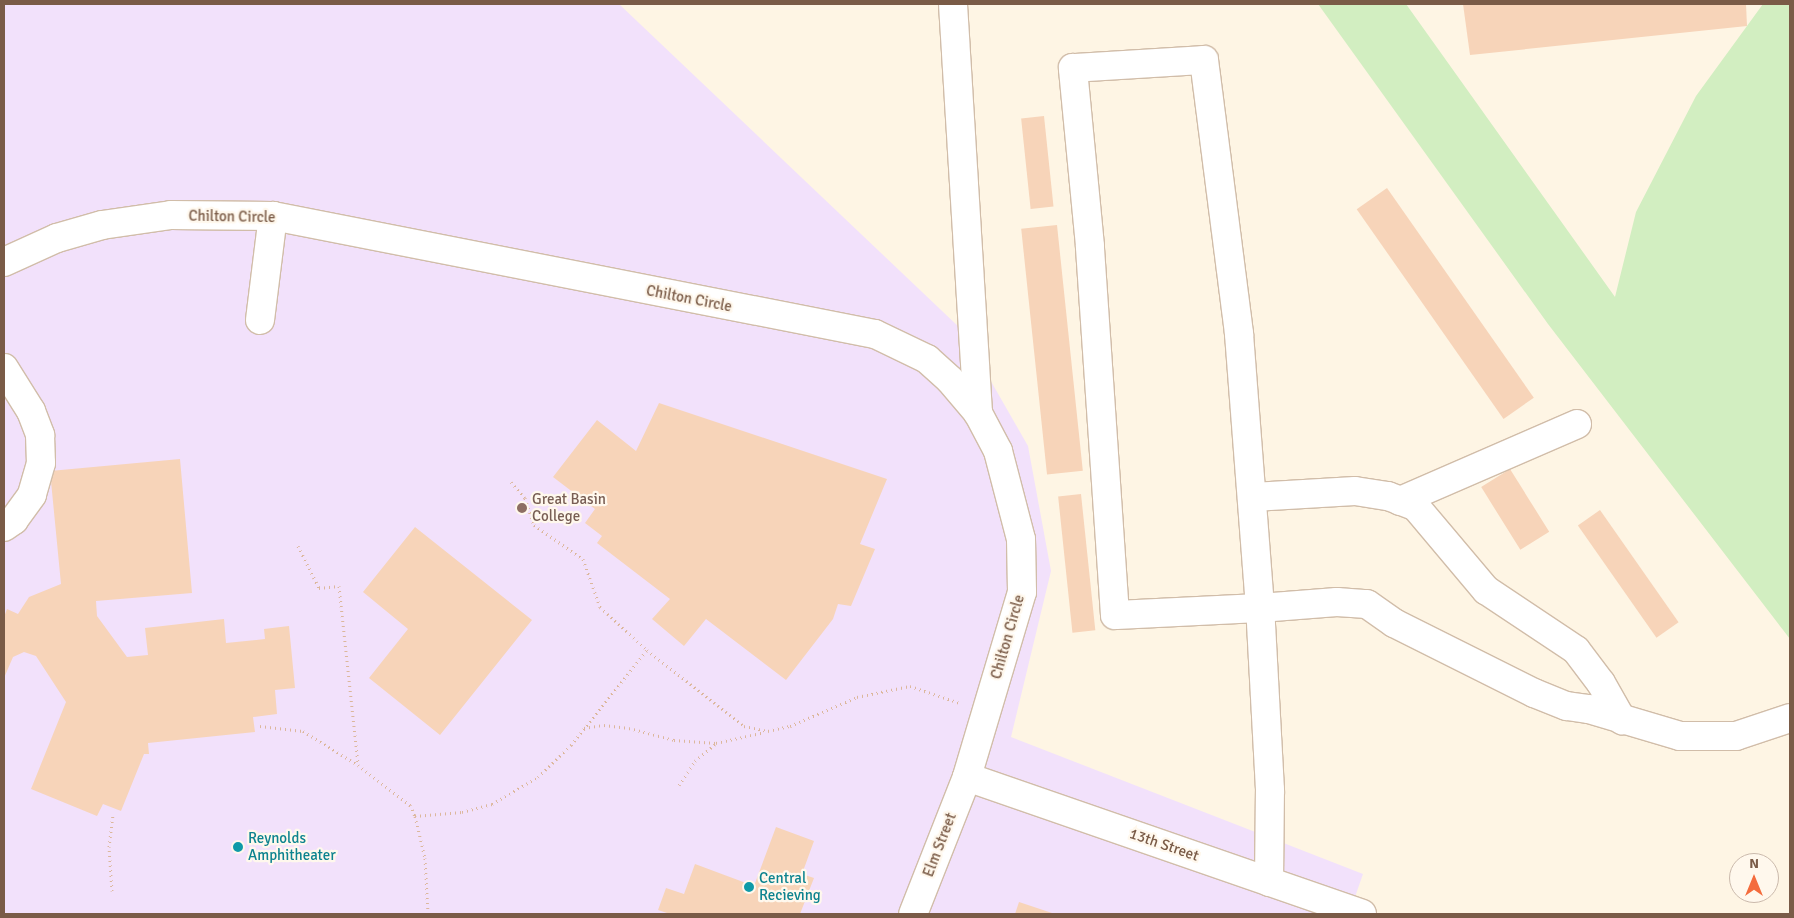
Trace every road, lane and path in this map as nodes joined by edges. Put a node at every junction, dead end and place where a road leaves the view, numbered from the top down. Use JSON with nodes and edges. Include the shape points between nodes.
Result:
{"nodes":[{"id":1,"x":953,"y":4,"type":"edge"},
{"id":2,"x":273,"y":216,"type":"junction"},
{"id":3,"x":4,"y":262,"type":"edge"},
{"id":4,"x":260,"y":320,"type":"dead end"},
{"id":5,"x":4,"y":368,"type":"edge"},
{"id":6,"x":978,"y":413,"type":"junction"},
{"id":7,"x":1577,"y":424,"type":"dead end"},
{"id":8,"x":511,"y":482,"type":"dead end"},
{"id":9,"x":1253,"y":497,"type":"junction"},
{"id":10,"x":1400,"y":501,"type":"junction"},
{"id":11,"x":4,"y":527,"type":"edge"},
{"id":12,"x":298,"y":546,"type":"dead end"},
{"id":13,"x":1260,"y":608,"type":"junction"},
{"id":14,"x":647,"y":650,"type":"junction"},
{"id":15,"x":987,"y":712,"type":"junction"},
{"id":16,"x":1790,"y":718,"type":"edge"},
{"id":17,"x":1622,"y":720,"type":"junction"},
{"id":18,"x":260,"y":726,"type":"dead end"},
{"id":19,"x":584,"y":728,"type":"junction"},
{"id":20,"x":768,"y":731,"type":"junction"},
{"id":21,"x":716,"y":743,"type":"junction"},
{"id":22,"x":358,"y":765,"type":"junction"},
{"id":23,"x":966,"y":777,"type":"junction"},
{"id":24,"x":679,"y":785,"type":"dead end"},
{"id":25,"x":113,"y":813,"type":"dead end"},
{"id":26,"x":415,"y":816,"type":"junction"},
{"id":27,"x":1269,"y":882,"type":"junction"},
{"id":28,"x":112,"y":891,"type":"dead end"},
{"id":29,"x":428,"y":914,"type":"edge"},
{"id":30,"x":913,"y":914,"type":"edge"},
{"id":31,"x":1362,"y":914,"type":"edge"}],
"edges":[{"from":1,"to":6,"type":"street"},
{"from":2,"to":3,"type":"street","name":"Chilton Circle","via":[[170,215],[102,225],[57,238]]},
{"from":2,"to":4,"type":"street"},
{"from":2,"to":6,"type":"street","name":"Chilton Circle","via":[[875,334],[927,359]]},
{"from":5,"to":11,"type":"street","via":[[31,411],[40,435],[41,463],[32,495],[14,520]]},
{"from":6,"to":15,"type":"street","name":"Chilton Circle","via":[[998,451],[1021,539],[1022,592]]},
{"from":7,"to":10,"type":"street"},
{"from":8,"to":14,"type":"path","via":[[525,498],[534,525],[583,559],[600,607]]},
{"from":9,"to":10,"type":"street","via":[[1355,491]]},
{"from":9,"to":13,"type":"street"},
{"from":9,"to":13,"type":"street","via":[[1239,334],[1204,60],[1073,68],[1090,246],[1115,615]]},
{"from":10,"to":17,"type":"street","via":[[1416,507],[1428,519],[1486,590],[1576,650],[1601,683]]},
{"from":12,"to":22,"type":"path","via":[[319,588],[339,586]]},
{"from":13,"to":17,"type":"street","via":[[1337,602],[1367,604],[1394,623],[1534,692],[1566,706]]},
{"from":13,"to":27,"type":"street","via":[[1270,790]]},
{"from":14,"to":19,"type":"path"},
{"from":14,"to":20,"type":"path","via":[[744,726]]},
{"from":15,"to":20,"type":"path","via":[[910,686],[857,697],[790,726]]},
{"from":15,"to":23,"type":"street","name":"Chilton Circle"},
{"from":16,"to":17,"type":"street","via":[[1766,729],[1736,736],[1696,739]]},
{"from":18,"to":22,"type":"path","via":[[303,731]]},
{"from":19,"to":21,"type":"path","via":[[604,725],[674,740]]},
{"from":19,"to":26,"type":"path","via":[[538,778],[492,804],[462,812]]},
{"from":20,"to":21,"type":"path"},
{"from":21,"to":24,"type":"path","via":[[695,761]]},
{"from":22,"to":26,"type":"path","via":[[410,805]]},
{"from":23,"to":27,"type":"street","name":"13th Street"},
{"from":23,"to":30,"type":"street","name":"Elm Street"},
{"from":25,"to":28,"type":"path","via":[[109,847]]},
{"from":26,"to":29,"type":"path","via":[[425,858]]},
{"from":27,"to":31,"type":"street","name":"13th Street"}]}
